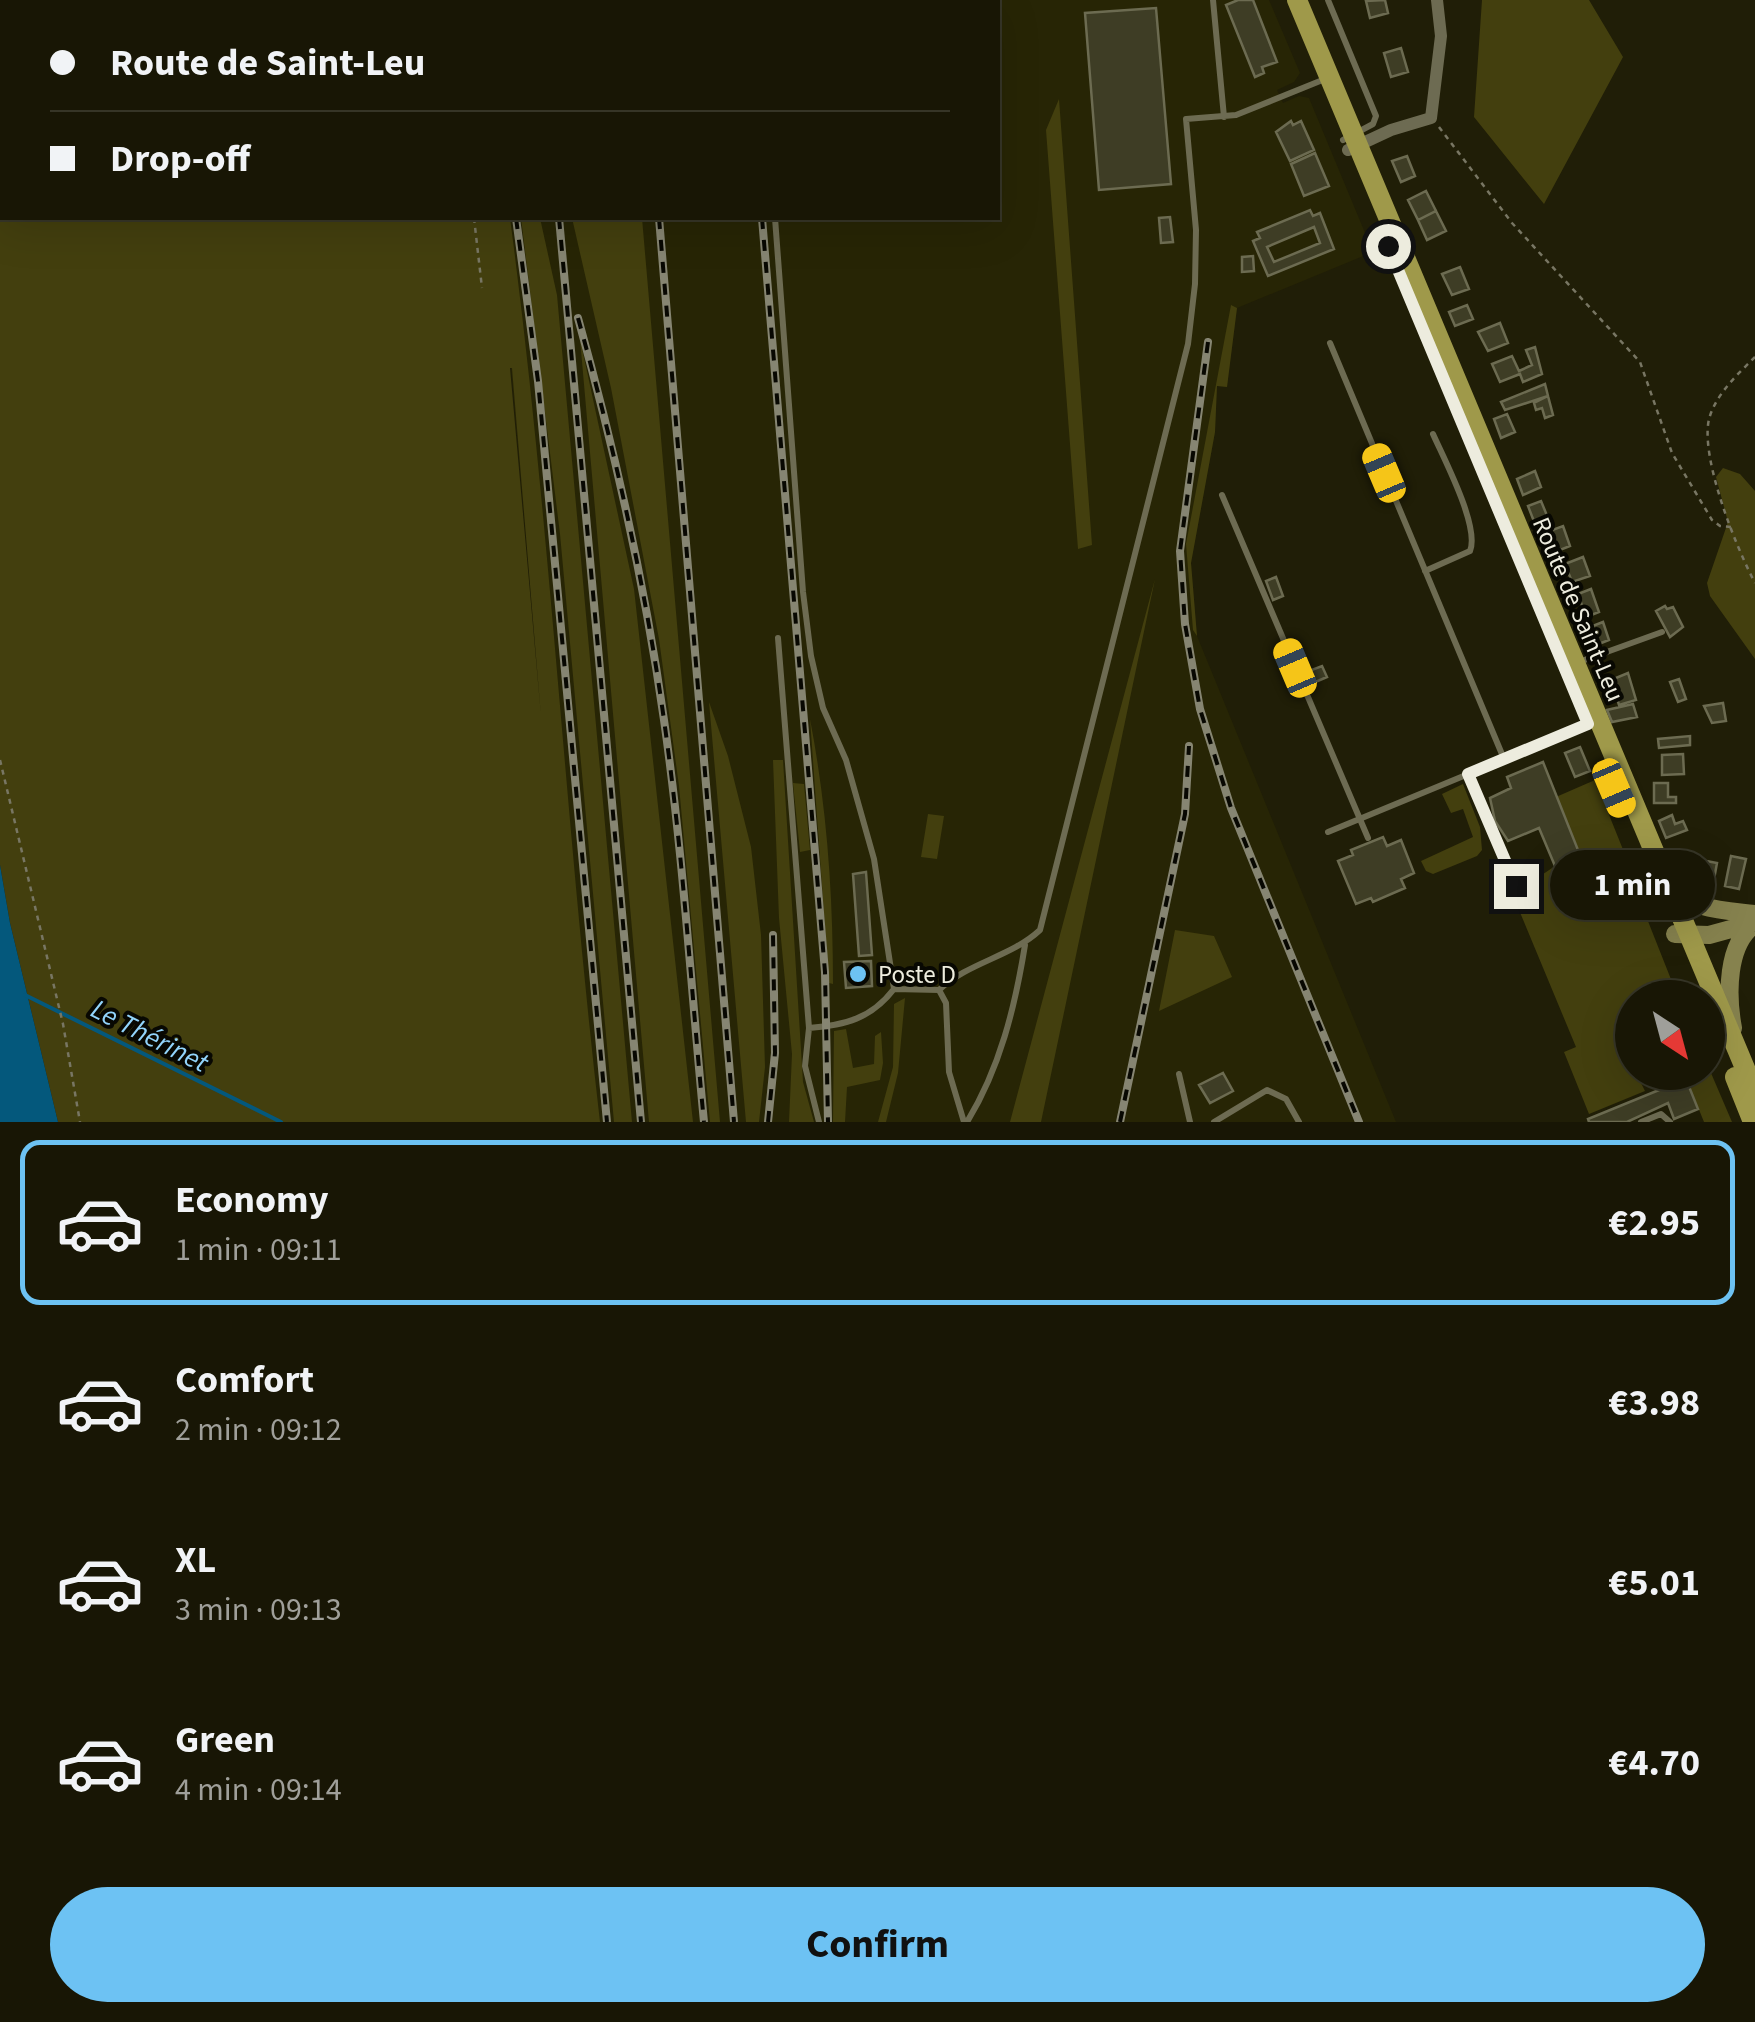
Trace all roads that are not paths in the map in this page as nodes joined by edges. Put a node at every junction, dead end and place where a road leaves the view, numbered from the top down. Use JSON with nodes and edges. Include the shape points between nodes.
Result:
{"nodes":[{"id":1,"x":1212,"y":0,"type":"edge"},
{"id":2,"x":1328,"y":0,"type":"edge"},
{"id":3,"x":1438,"y":0,"type":"edge"},
{"id":4,"x":1290,"y":1,"type":"edge"},
{"id":5,"x":1324,"y":79,"type":"junction"},
{"id":6,"x":1224,"y":117,"type":"junction"},
{"id":7,"x":1349,"y":141,"type":"junction"},
{"id":8,"x":774,"y":220,"type":"edge"},
{"id":9,"x":1330,"y":343,"type":"dead end"},
{"id":10,"x":1433,"y":434,"type":"dead end"},
{"id":11,"x":1222,"y":495,"type":"dead end"},
{"id":12,"x":1425,"y":570,"type":"junction"},
{"id":13,"x":1662,"y":632,"type":"dead end"},
{"id":14,"x":778,"y":638,"type":"dead end"},
{"id":15,"x":1575,"y":664,"type":"junction"},
{"id":16,"x":1588,"y":724,"type":"junction"},
{"id":17,"x":1504,"y":759,"type":"junction"},
{"id":18,"x":1468,"y":774,"type":"junction"},
{"id":19,"x":1360,"y":818,"type":"junction"},
{"id":20,"x":1328,"y":832,"type":"dead end"},
{"id":21,"x":1368,"y":838,"type":"dead end"},
{"id":22,"x":1667,"y":884,"type":"junction"},
{"id":23,"x":1516,"y":886,"type":"dead end"},
{"id":24,"x":1722,"y":910,"type":"junction"},
{"id":25,"x":1755,"y":914,"type":"edge"},
{"id":26,"x":1755,"y":923,"type":"edge"},
{"id":27,"x":1683,"y":931,"type":"junction"},
{"id":28,"x":1025,"y":944,"type":"junction"},
{"id":29,"x":1697,"y":980,"type":"edge"},
{"id":30,"x":894,"y":989,"type":"junction"},
{"id":31,"x":940,"y":990,"type":"junction"},
{"id":32,"x":809,"y":1028,"type":"junction"},
{"id":33,"x":1725,"y":1053,"type":"edge"},
{"id":34,"x":1739,"y":1053,"type":"junction"},
{"id":35,"x":1179,"y":1074,"type":"dead end"},
{"id":36,"x":1755,"y":1092,"type":"edge"},
{"id":37,"x":819,"y":1122,"type":"edge"},
{"id":38,"x":965,"y":1122,"type":"edge"},
{"id":39,"x":1190,"y":1122,"type":"edge"},
{"id":40,"x":1214,"y":1122,"type":"edge"},
{"id":41,"x":1299,"y":1122,"type":"edge"},
{"id":42,"x":1642,"y":1122,"type":"edge"},
{"id":43,"x":1670,"y":1122,"type":"edge"},
{"id":44,"x":1753,"y":1122,"type":"edge"}],
"edges":[{"from":1,"to":6,"type":"lane"},
{"from":2,"to":7,"type":"lane","via":[[1376,116]]},
{"from":3,"to":7,"type":"street","via":[[1441,36],[1431,118]]},
{"from":4,"to":5,"type":"main road"},
{"from":5,"to":6,"type":"lane"},
{"from":5,"to":7,"type":"main road"},
{"from":6,"to":28,"type":"lane","via":[[1186,119],[1196,230],[1188,344],[1040,930]]},
{"from":7,"to":15,"type":"main road","name":"Route de Saint-Leu"},
{"from":7,"to":16,"type":"main road","name":"Route de Saint-Leu"},
{"from":8,"to":30,"type":"lane","via":[[811,656],[874,860]]},
{"from":9,"to":12,"type":"lane"},
{"from":10,"to":12,"type":"lane","via":[[1474,543],[1470,551]]},
{"from":11,"to":19,"type":"lane"},
{"from":12,"to":17,"type":"lane"},
{"from":13,"to":15,"type":"lane"},
{"from":14,"to":32,"type":"lane"},
{"from":15,"to":22,"type":"main road","name":"Route de Saint-Leu"},
{"from":16,"to":17,"type":"lane"},
{"from":16,"to":27,"type":"main road","name":"Route de Saint-Leu"},
{"from":17,"to":18,"type":"lane"},
{"from":18,"to":19,"type":"lane"},
{"from":18,"to":23,"type":"lane"},
{"from":19,"to":20,"type":"lane"},
{"from":19,"to":21,"type":"lane"},
{"from":22,"to":24,"type":"street","via":[[1689,902]]},
{"from":22,"to":27,"type":"main road","name":"Route de Saint-Leu"},
{"from":24,"to":25,"type":"street"},
{"from":24,"to":27,"type":"street","via":[[1700,915]]},
{"from":26,"to":27,"type":"street","via":[[1714,934]]},
{"from":26,"to":34,"type":"street","via":[[1737,944],[1730,992]]},
{"from":27,"to":29,"type":"main road","name":"Route de Saint-Leu"},
{"from":27,"to":34,"type":"main road","name":"Route de Saint-Leu"},
{"from":28,"to":31,"type":"lane","via":[[956,974]]},
{"from":28,"to":38,"type":"lane","via":[[1016,999],[988,1087]]},
{"from":30,"to":31,"type":"lane"},
{"from":30,"to":32,"type":"lane","via":[[860,1019]]},
{"from":31,"to":38,"type":"lane","via":[[949,1072]]},
{"from":32,"to":37,"type":"lane","via":[[805,1066]]},
{"from":33,"to":44,"type":"main road"},
{"from":34,"to":36,"type":"main road","name":"Route de Saint-Leu"},
{"from":35,"to":39,"type":"lane"},
{"from":40,"to":41,"type":"lane","via":[[1267,1090],[1286,1099]]},
{"from":42,"to":43,"type":"lane","via":[[1660,1114]]}]}
